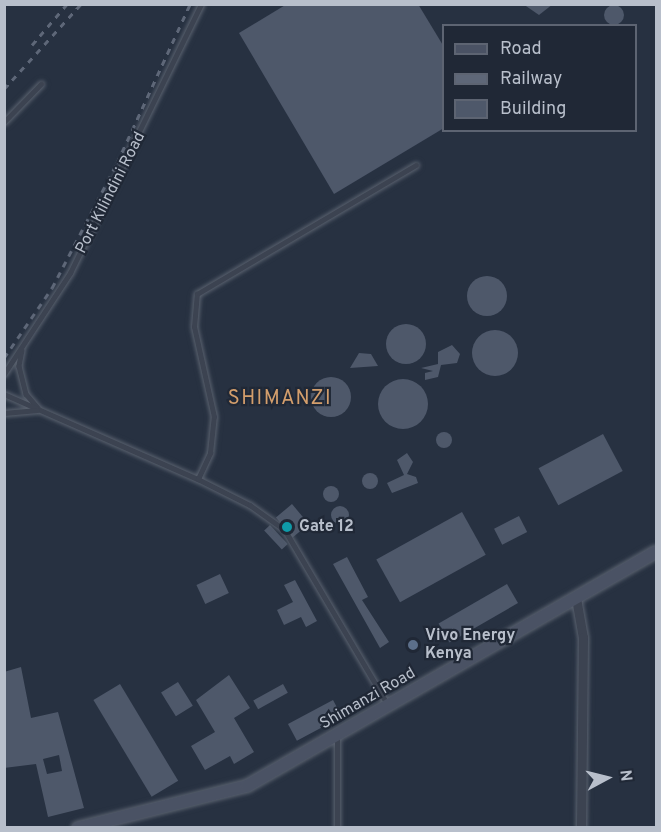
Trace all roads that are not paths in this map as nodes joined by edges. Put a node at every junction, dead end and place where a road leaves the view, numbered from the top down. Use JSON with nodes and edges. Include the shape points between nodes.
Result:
{"nodes":[{"id":1,"x":201,"y":4,"type":"edge"},
{"id":2,"x":41,"y":84,"type":"dead end"},
{"id":3,"x":4,"y":122,"type":"edge"},
{"id":4,"x":416,"y":165,"type":"dead end"},
{"id":5,"x":22,"y":348,"type":"junction"},
{"id":6,"x":4,"y":374,"type":"edge"},
{"id":7,"x":4,"y":394,"type":"edge"},
{"id":8,"x":40,"y":410,"type":"junction"},
{"id":9,"x":4,"y":413,"type":"edge"},
{"id":10,"x":198,"y":479,"type":"junction"},
{"id":11,"x":657,"y":552,"type":"edge"},
{"id":12,"x":576,"y":598,"type":"junction"},
{"id":13,"x":388,"y":706,"type":"junction"},
{"id":14,"x":338,"y":736,"type":"junction"},
{"id":15,"x":85,"y":827,"type":"edge"},
{"id":16,"x":337,"y":828,"type":"edge"},
{"id":17,"x":581,"y":828,"type":"edge"}],
"edges":[{"from":1,"to":5,"type":"lane","name":"Port Kilindini Road","via":[[70,273]]},
{"from":2,"to":3,"type":"lane"},
{"from":4,"to":10,"type":"lane","via":[[197,294],[194,327],[214,417],[210,453]]},
{"from":5,"to":6,"type":"lane","name":"Port Kilindini Road"},
{"from":5,"to":8,"type":"lane","via":[[21,376],[26,394]]},
{"from":7,"to":8,"type":"lane"},
{"from":8,"to":9,"type":"lane"},
{"from":8,"to":10,"type":"lane"},
{"from":10,"to":13,"type":"lane","via":[[250,505],[285,530]]},
{"from":11,"to":12,"type":"main road","name":"Shimanzi Road"},
{"from":12,"to":13,"type":"main road","name":"Shimanzi Road"},
{"from":12,"to":17,"type":"street","via":[[583,638]]},
{"from":13,"to":14,"type":"main road","name":"Shimanzi Road"},
{"from":14,"to":15,"type":"main road","name":"Shimanzi Road","via":[[247,786]]},
{"from":14,"to":16,"type":"lane"}]}
